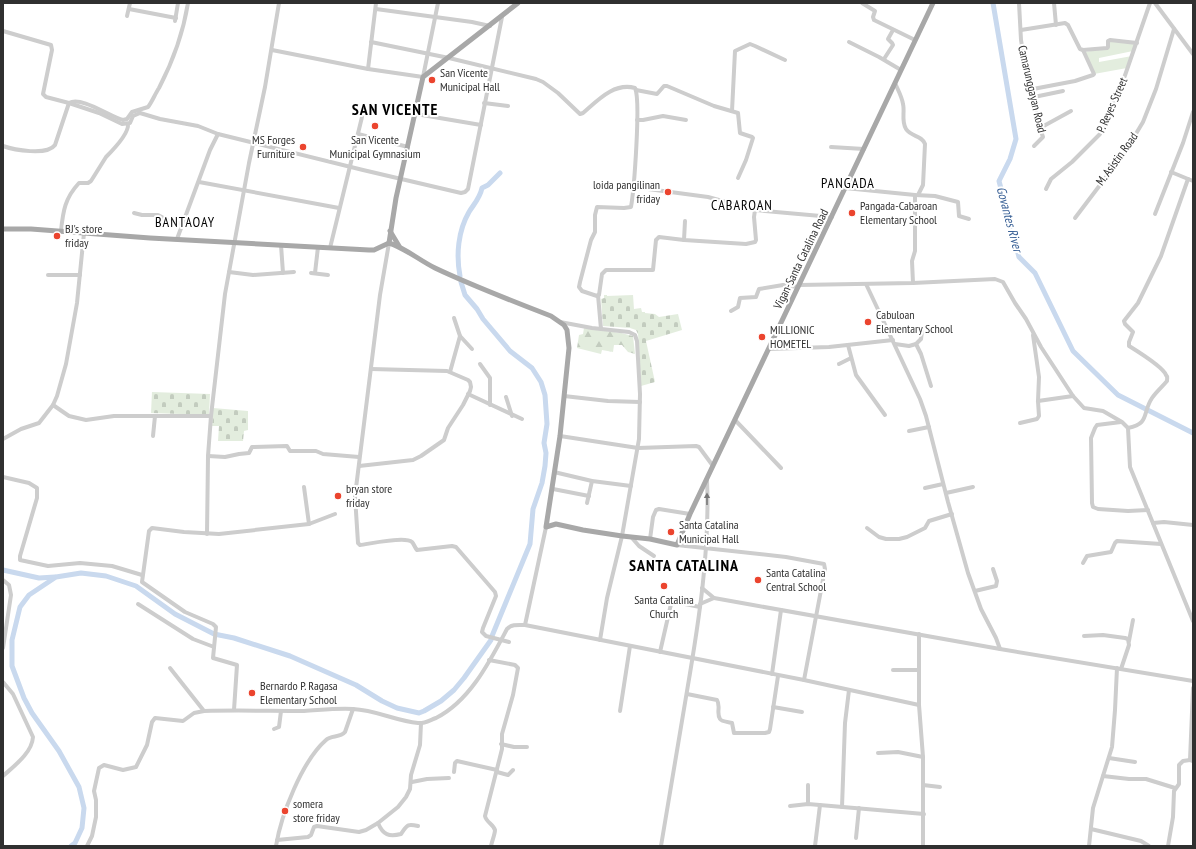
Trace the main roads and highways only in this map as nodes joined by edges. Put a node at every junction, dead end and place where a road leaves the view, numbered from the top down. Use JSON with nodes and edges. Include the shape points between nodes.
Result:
{"nodes":[{"id":1,"x":518,"y":3,"type":"edge"},
{"id":2,"x":933,"y":3,"type":"edge"},
{"id":3,"x":3,"y":229,"type":"edge"},
{"id":4,"x":390,"y":231,"type":"junction"},
{"id":5,"x":389,"y":243,"type":"junction"},
{"id":6,"x":399,"y":246,"type":"junction"},
{"id":7,"x":548,"y":516,"type":"junction"},
{"id":8,"x":556,"y":524,"type":"junction"}],
"edges":[{"from":1,"to":4,"type":"main road","via":[[423,77]]},
{"from":2,"to":8,"type":"main road","name":"Vigan-Santa Catalina Road","via":[[690,514],[678,545]]},
{"from":3,"to":5,"type":"main road","via":[[373,250]]},
{"from":4,"to":5,"type":"main road"},
{"from":4,"to":6,"type":"main road"},
{"from":5,"to":6,"type":"main road"},
{"from":6,"to":7,"type":"main road","via":[[433,267],[551,316],[566,330],[569,348]]},
{"from":7,"to":8,"type":"main road"},
{"from":7,"to":8,"type":"main road","via":[[546,527]]}]}
